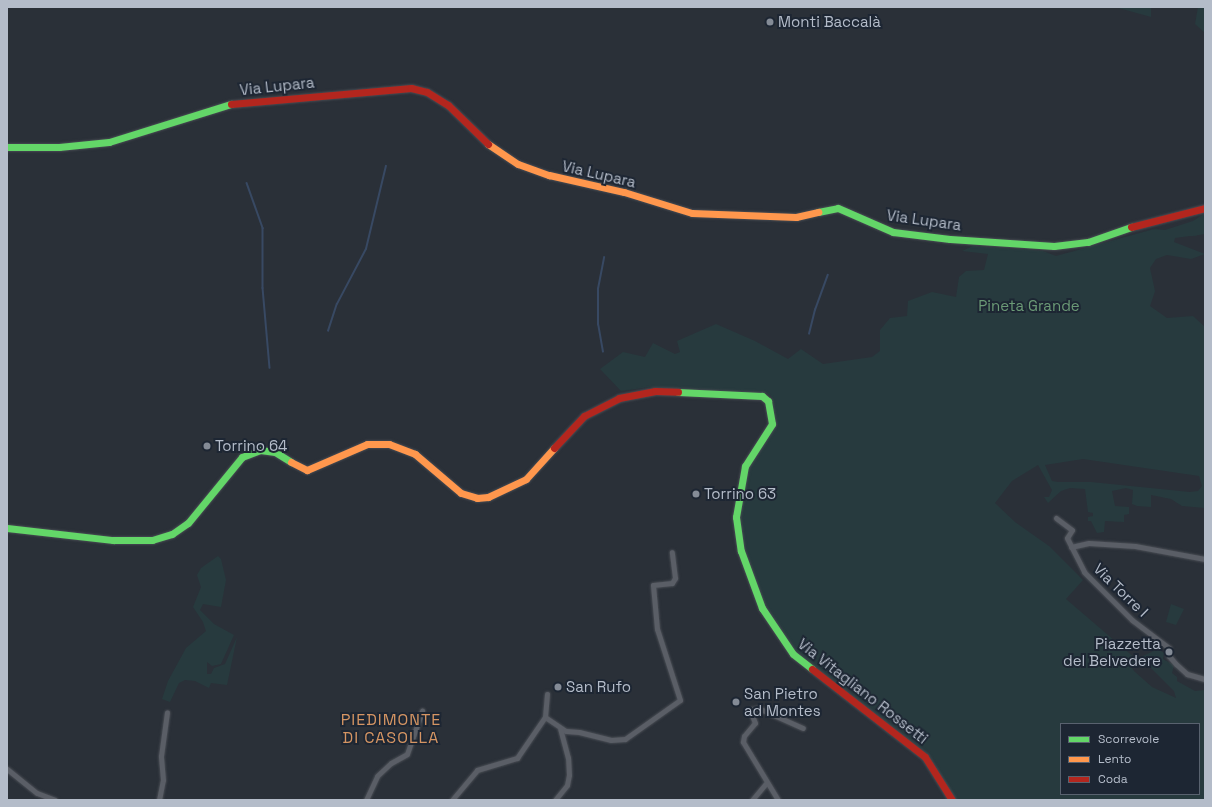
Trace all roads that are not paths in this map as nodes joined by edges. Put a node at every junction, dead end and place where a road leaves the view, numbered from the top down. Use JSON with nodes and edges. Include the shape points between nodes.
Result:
{"nodes":[{"id":1,"x":7,"y":147,"type":"edge"},
{"id":2,"x":1205,"y":208,"type":"edge"},
{"id":3,"x":1056,"y":518,"type":"dead end"},
{"id":4,"x":7,"y":528,"type":"edge"},
{"id":5,"x":1071,"y":547,"type":"junction"},
{"id":6,"x":672,"y":552,"type":"dead end"},
{"id":7,"x":1205,"y":559,"type":"edge"},
{"id":8,"x":1205,"y":678,"type":"edge"},
{"id":9,"x":547,"y":694,"type":"dead end"},
{"id":10,"x":422,"y":711,"type":"dead end"},
{"id":11,"x":167,"y":712,"type":"dead end"},
{"id":12,"x":545,"y":718,"type":"junction"},
{"id":13,"x":803,"y":728,"type":"dead end"},
{"id":14,"x":560,"y":729,"type":"junction"},
{"id":15,"x":7,"y":769,"type":"edge"},
{"id":16,"x":767,"y":782,"type":"junction"},
{"id":17,"x":55,"y":800,"type":"edge"},
{"id":18,"x":159,"y":800,"type":"edge"},
{"id":19,"x":366,"y":800,"type":"edge"},
{"id":20,"x":452,"y":800,"type":"edge"},
{"id":21,"x":555,"y":800,"type":"edge"},
{"id":22,"x":752,"y":800,"type":"edge"},
{"id":23,"x":778,"y":800,"type":"edge"},
{"id":24,"x":952,"y":800,"type":"edge"}],
"edges":[{"from":1,"to":2,"type":"street","name":"Via Lupara","via":[[59,147],[109,142],[218,107],[245,102],[411,88],[426,92],[442,102],[489,146],[523,167],[559,178],[624,192],[692,213],[796,217],[838,208],[893,232],[950,239],[1054,246],[1088,242],[1153,220]]},
{"from":3,"to":5,"type":"street","via":[[1071,528],[1072,532],[1067,537]]},
{"from":4,"to":24,"type":"street","name":"Via Vitagliano Rossetti","via":[[113,540],[152,540],[172,534],[188,523],[207,502],[237,462],[248,453],[260,450],[274,452],[307,470],[367,444],[389,444],[415,454],[461,493],[477,498],[488,497],[526,479],[584,416],[619,398],[656,392],[762,396],[768,402],[772,424],[744,466],[736,517],[741,551],[762,608],[793,654],[925,756]]},
{"from":5,"to":7,"type":"street","via":[[1089,543],[1135,546]]},
{"from":5,"to":8,"type":"street","name":"Via Torre I","via":[[1080,567],[1095,583],[1132,620],[1170,648],[1169,656],[1173,662],[1187,674]]},
{"from":6,"to":14,"type":"street","via":[[672,583],[654,585],[657,628],[680,700],[625,739],[611,740]]},
{"from":9,"to":12,"type":"street"},
{"from":10,"to":19,"type":"street","via":[[407,754],[391,763],[377,776]]},
{"from":11,"to":18,"type":"street","via":[[161,756],[163,780]]},
{"from":12,"to":14,"type":"street"},
{"from":12,"to":20,"type":"street","via":[[516,758],[477,770]]},
{"from":13,"to":16,"type":"street","via":[[758,708],[750,710],[755,723],[744,736],[743,742]]},
{"from":14,"to":21,"type":"street","via":[[568,758],[569,776],[567,785]]},
{"from":15,"to":17,"type":"street","via":[[37,793]]},
{"from":16,"to":22,"type":"street"},
{"from":16,"to":23,"type":"street"}]}
